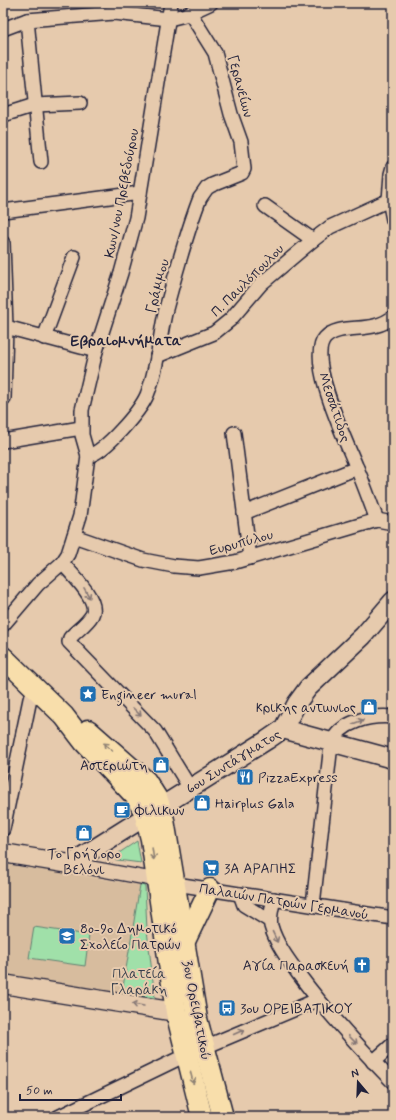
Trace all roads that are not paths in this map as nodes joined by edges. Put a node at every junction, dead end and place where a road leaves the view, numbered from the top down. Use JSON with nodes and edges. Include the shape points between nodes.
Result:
{"nodes":[{"id":1,"x":171,"y":3,"type":"edge"},
{"id":2,"x":211,"y":3,"type":"edge"},
{"id":3,"x":190,"y":13,"type":"junction"},
{"id":4,"x":169,"y":19,"type":"junction"},
{"id":5,"x":27,"y":20,"type":"junction"},
{"id":6,"x":3,"y":28,"type":"edge"},
{"id":7,"x":80,"y":103,"type":"dead end"},
{"id":8,"x":35,"y":105,"type":"junction"},
{"id":9,"x":3,"y":115,"type":"edge"},
{"id":10,"x":41,"y":162,"type":"dead end"},
{"id":11,"x":393,"y":167,"type":"edge"},
{"id":12,"x":242,"y":173,"type":"joint"},
{"id":13,"x":140,"y":193,"type":"junction"},
{"id":14,"x":389,"y":200,"type":"junction"},
{"id":15,"x":265,"y":206,"type":"dead end"},
{"id":16,"x":3,"y":211,"type":"edge"},
{"id":17,"x":393,"y":220,"type":"edge"},
{"id":18,"x":313,"y":240,"type":"junction"},
{"id":19,"x":3,"y":243,"type":"edge"},
{"id":20,"x":74,"y":257,"type":"dead end"},
{"id":21,"x":393,"y":317,"type":"edge"},
{"id":22,"x":6,"y":327,"type":"junction"},
{"id":23,"x":44,"y":338,"type":"junction"},
{"id":24,"x":96,"y":351,"type":"junction"},
{"id":25,"x":157,"y":356,"type":"junction"},
{"id":26,"x":4,"y":398,"type":"edge"},
{"id":27,"x":81,"y":428,"type":"junction"},
{"id":28,"x":234,"y":433,"type":"dead end"},
{"id":29,"x":3,"y":441,"type":"edge"},
{"id":30,"x":88,"y":456,"type":"junction"},
{"id":31,"x":357,"y":468,"type":"junction"},
{"id":32,"x":244,"y":513,"type":"junction"},
{"id":33,"x":377,"y":520,"type":"junction"},
{"id":34,"x":393,"y":523,"type":"edge"},
{"id":35,"x":74,"y":536,"type":"junction"},
{"id":36,"x":250,"y":558,"type":"junction"},
{"id":37,"x":62,"y":563,"type":"junction"},
{"id":38,"x":393,"y":601,"type":"edge"},
{"id":39,"x":3,"y":625,"type":"edge"},
{"id":40,"x":3,"y":657,"type":"edge"},
{"id":41,"x":36,"y":690,"type":"junction"},
{"id":42,"x":393,"y":717,"type":"edge"},
{"id":43,"x":283,"y":729,"type":"junction"},
{"id":44,"x":331,"y":744,"type":"junction"},
{"id":45,"x":393,"y":759,"type":"edge"},
{"id":46,"x":190,"y":788,"type":"junction"},
{"id":47,"x":153,"y":811,"type":"junction"},
{"id":48,"x":3,"y":829,"type":"edge"},
{"id":49,"x":3,"y":853,"type":"edge"},
{"id":50,"x":70,"y":864,"type":"junction"},
{"id":51,"x":167,"y":882,"type":"junction"},
{"id":52,"x":210,"y":889,"type":"junction"},
{"id":53,"x":240,"y":894,"type":"junction"},
{"id":54,"x":274,"y":899,"type":"junction"},
{"id":55,"x":313,"y":906,"type":"junction"},
{"id":56,"x":393,"y":918,"type":"edge"},
{"id":57,"x":270,"y":921,"type":"junction"},
{"id":58,"x":185,"y":940,"type":"junction"},
{"id":59,"x":3,"y":984,"type":"edge"},
{"id":60,"x":317,"y":1000,"type":"junction"},
{"id":61,"x":176,"y":1012,"type":"junction"},
{"id":62,"x":393,"y":1044,"type":"edge"},
{"id":63,"x":195,"y":1051,"type":"junction"},
{"id":64,"x":373,"y":1062,"type":"junction"},
{"id":65,"x":393,"y":1082,"type":"edge"},
{"id":66,"x":58,"y":1117,"type":"edge"},
{"id":67,"x":202,"y":1117,"type":"edge"},
{"id":68,"x":223,"y":1117,"type":"edge"}],
"edges":[{"from":1,"to":4,"type":"street","name":"Κων/νου Πρεβεδούρου"},
{"from":2,"to":3,"type":"street"},
{"from":3,"to":4,"type":"street"},
{"from":3,"to":12,"type":"street","name":"Γερανείων","via":[[215,52],[230,114],[241,142],[244,164]]},
{"from":4,"to":5,"type":"street","via":[[114,13]]},
{"from":4,"to":13,"type":"street","name":"Κων/νου Πρεβεδούρου"},
{"from":5,"to":6,"type":"street"},
{"from":5,"to":8,"type":"street"},
{"from":7,"to":8,"type":"street"},
{"from":8,"to":9,"type":"street"},
{"from":8,"to":10,"type":"street"},
{"from":11,"to":14,"type":"street"},
{"from":12,"to":25,"type":"street","name":"Γράμμου","via":[[212,184],[200,198],[166,309]]},
{"from":13,"to":16,"type":"street"},
{"from":13,"to":24,"type":"street","name":"Κων/νου Πρεβεδούρου","via":[[129,246]]},
{"from":14,"to":17,"type":"street"},
{"from":14,"to":18,"type":"street","name":"Π. Παυλόπουλου","via":[[330,227]]},
{"from":15,"to":18,"type":"street"},
{"from":18,"to":25,"type":"street","name":"Π. Παυλόπουλου","via":[[261,284],[222,328],[206,338]]},
{"from":19,"to":22,"type":"street"},
{"from":20,"to":23,"type":"street"},
{"from":21,"to":31,"type":"street","name":"Μεσσάτιδος","via":[[386,323],[374,327],[336,331],[325,338],[320,346],[320,362],[328,396]]},
{"from":22,"to":23,"type":"street"},
{"from":22,"to":26,"type":"street"},
{"from":23,"to":24,"type":"street"},
{"from":24,"to":27,"type":"street","name":"Κων/νου Πρεβεδούρου","via":[[82,410]]},
{"from":25,"to":30,"type":"street","name":"Γράμμου","via":[[144,400],[109,442]]},
{"from":27,"to":29,"type":"street"},
{"from":27,"to":30,"type":"street","name":"Κων/νου Πρεβεδούρου"},
{"from":28,"to":32,"type":"street"},
{"from":30,"to":35,"type":"street","via":[[82,506]]},
{"from":31,"to":32,"type":"street"},
{"from":31,"to":33,"type":"street","name":"Μεσσάτιδος"},
{"from":32,"to":36,"type":"street"},
{"from":33,"to":34,"type":"street","name":"Ευρυπύλου"},
{"from":33,"to":36,"type":"street","name":"Ευρυπύλου"},
{"from":35,"to":36,"type":"street","name":"Ευρυπύλου","via":[[132,557],[179,567],[210,568]]},
{"from":35,"to":37,"type":"street"},
{"from":37,"to":39,"type":"street","via":[[38,584]]},
{"from":37,"to":46,"type":"street","one_way":true,"via":[[82,585],[93,608],[92,615],[69,642],[152,727]]},
{"from":38,"to":43,"type":"main road","via":[[363,636],[303,693]]},
{"from":40,"to":41,"type":"main road","name":"3ου Ορειβατικού"},
{"from":41,"to":47,"type":"main road","name":"3ου Ορειβατικού","via":[[64,716],[95,736],[140,775],[153,791]]},
{"from":41,"to":48,"type":"street","via":[[30,699]]},
{"from":44,"to":42,"type":"street","one_way":true,"via":[[336,734],[354,723],[372,717]]},
{"from":43,"to":44,"type":"main road","name":"6ου Συντάγματος"},
{"from":43,"to":46,"type":"main road","name":"6ου Συντάγματος"},
{"from":44,"to":45,"type":"main road","name":"6ου Συντάγματος"},
{"from":44,"to":55,"type":"street"},
{"from":46,"to":47,"type":"main road","name":"6ου Συντάγματος"},
{"from":47,"to":50,"type":"main road"},
{"from":47,"to":51,"type":"main road","name":"3ου Ορειβατικού"},
{"from":49,"to":50,"type":"main road","name":"Παλαιών Πατρών Γερμανού"},
{"from":50,"to":51,"type":"street","name":"Παλαιών Πατρών Γερμανού"},
{"from":51,"to":52,"type":"street","name":"Παλαιών Πατρών Γερμανού"},
{"from":51,"to":58,"type":"main road","name":"3ου Ορειβατικού"},
{"from":51,"to":61,"type":"main road","name":"3ου Ορειβατικού"},
{"from":52,"to":53,"type":"street","name":"Παλαιών Πατρών Γερμανού"},
{"from":52,"to":58,"type":"main road"},
{"from":53,"to":54,"type":"street","name":"Παλαιών Πατρών Γερμανού"},
{"from":53,"to":57,"type":"street","via":[[244,905]]},
{"from":54,"to":55,"type":"street","name":"Παλαιών Πατρών Γερμανού"},
{"from":54,"to":57,"type":"street"},
{"from":55,"to":56,"type":"street","name":"Παλαιών Πατρών Γερμανού"},
{"from":57,"to":60,"type":"street","one_way":true,"via":[[280,946]]},
{"from":58,"to":63,"type":"main road","name":"3ου Ορειβατικού","via":[[193,997]]},
{"from":61,"to":59,"type":"main road","one_way":true},
{"from":63,"to":60,"type":"street","one_way":true},
{"from":60,"to":64,"type":"street","one_way":true},
{"from":61,"to":63,"type":"main road","name":"3ου Ορειβατικού"},
{"from":62,"to":64,"type":"street"},
{"from":63,"to":66,"type":"street"},
{"from":63,"to":67,"type":"main road","name":"3ου Ορειβατικού","one_way":true},
{"from":63,"to":68,"type":"main road","name":"3ου Ορειβατικού"},
{"from":64,"to":65,"type":"street"}]}
